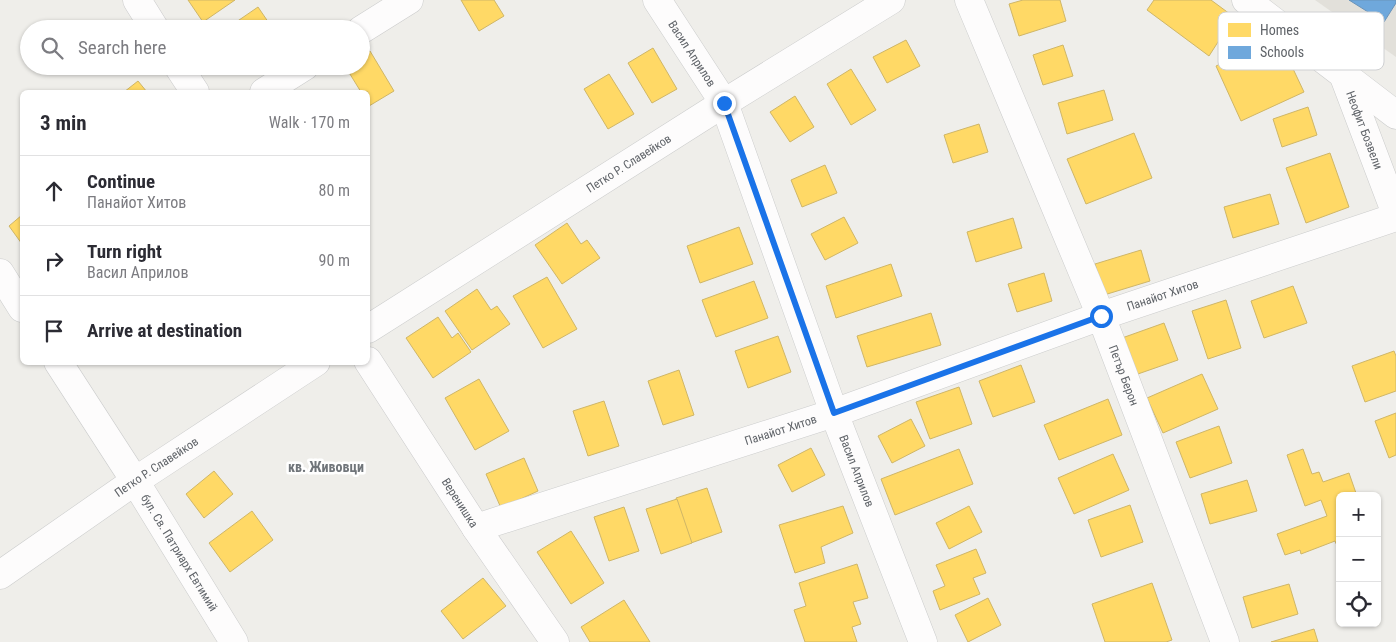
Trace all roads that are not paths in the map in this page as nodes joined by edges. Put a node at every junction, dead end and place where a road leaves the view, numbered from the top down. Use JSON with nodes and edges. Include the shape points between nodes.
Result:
{"nodes":[{"id":1,"x":137,"y":0,"type":"edge"},
{"id":2,"x":408,"y":0,"type":"edge"},
{"id":3,"x":657,"y":0,"type":"edge"},
{"id":4,"x":891,"y":0,"type":"edge"},
{"id":5,"x":969,"y":0,"type":"edge"},
{"id":6,"x":1246,"y":0,"type":"edge"},
{"id":7,"x":1262,"y":12,"type":"edge"},
{"id":8,"x":149,"y":20,"type":"edge"},
{"id":9,"x":370,"y":24,"type":"edge"},
{"id":10,"x":1339,"y":70,"type":"edge"},
{"id":11,"x":1344,"y":74,"type":"junction"},
{"id":12,"x":184,"y":75,"type":"edge"},
{"id":13,"x":291,"y":75,"type":"edge"},
{"id":14,"x":194,"y":90,"type":"edge"},
{"id":15,"x":267,"y":90,"type":"edge"},
{"id":16,"x":724,"y":103,"type":"junction"},
{"id":17,"x":1396,"y":115,"type":"edge"},
{"id":18,"x":1396,"y":216,"type":"edge"},
{"id":19,"x":0,"y":273,"type":"edge"},
{"id":20,"x":20,"y":305,"type":"edge"},
{"id":21,"x":1101,"y":316,"type":"junction"},
{"id":22,"x":370,"y":328,"type":"edge"},
{"id":23,"x":370,"y":364,"type":"edge"},
{"id":24,"x":60,"y":365,"type":"edge"},
{"id":25,"x":311,"y":365,"type":"edge"},
{"id":26,"x":834,"y":413,"type":"junction"},
{"id":27,"x":136,"y":481,"type":"junction"},
{"id":28,"x":476,"y":528,"type":"junction"},
{"id":29,"x":0,"y":575,"type":"edge"},
{"id":30,"x":234,"y":642,"type":"edge"},
{"id":31,"x":555,"y":642,"type":"edge"},
{"id":32,"x":923,"y":642,"type":"edge"},
{"id":33,"x":1226,"y":642,"type":"edge"}],
"edges":[{"from":1,"to":8,"type":"street"},
{"from":2,"to":9,"type":"street"},
{"from":3,"to":16,"type":"street","name":"Васил Априлов"},
{"from":4,"to":16,"type":"street","name":"Петко Р. Славейков"},
{"from":5,"to":21,"type":"street","name":"Петър Берон"},
{"from":6,"to":7,"type":"street","name":"Неофит Бозвели"},
{"from":10,"to":11,"type":"street","name":"Неофит Бозвели"},
{"from":11,"to":17,"type":"street","name":"Неофит Бозвели"},
{"from":11,"to":18,"type":"street","name":"Неофит Бозвели"},
{"from":12,"to":14,"type":"street"},
{"from":13,"to":15,"type":"street"},
{"from":16,"to":22,"type":"street","name":"Петко Р. Славейков"},
{"from":16,"to":26,"type":"street","name":"Васил Априлов"},
{"from":18,"to":21,"type":"street","name":"Панайот Хитов"},
{"from":19,"to":20,"type":"street"},
{"from":21,"to":26,"type":"street","name":"Панайот Хитов"},
{"from":21,"to":33,"type":"street","name":"Петър Берон"},
{"from":23,"to":28,"type":"street","name":"Веренишка"},
{"from":24,"to":27,"type":"street","name":"бул. Св. Патриарх Евтимий"},
{"from":25,"to":27,"type":"street","name":"Петко Р. Славейков"},
{"from":26,"to":28,"type":"street","name":"Панайот Хитов"},
{"from":26,"to":32,"type":"street","name":"Васил Априлов"},
{"from":27,"to":29,"type":"street","name":"Петко Р. Славейков"},
{"from":27,"to":30,"type":"street","name":"бул. Св. Патриарх Евтимий"},
{"from":28,"to":31,"type":"street","name":"Веренишка"}]}
